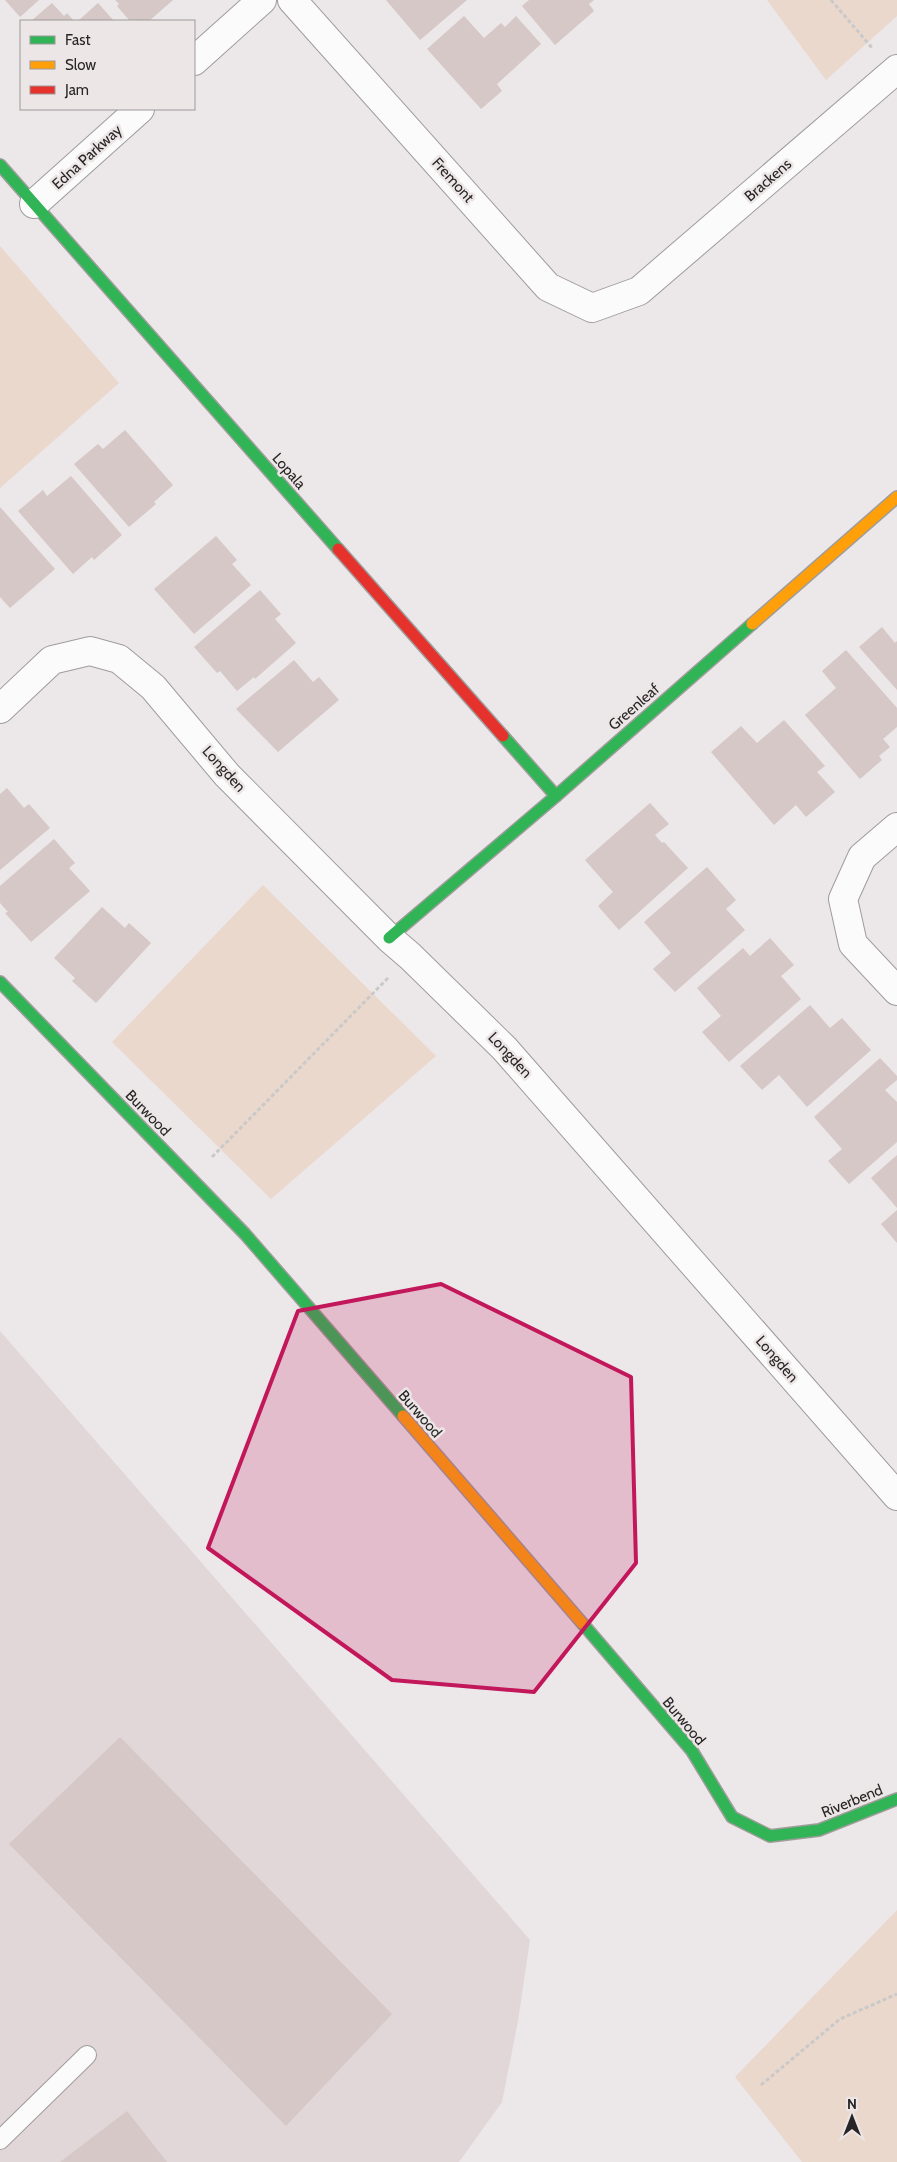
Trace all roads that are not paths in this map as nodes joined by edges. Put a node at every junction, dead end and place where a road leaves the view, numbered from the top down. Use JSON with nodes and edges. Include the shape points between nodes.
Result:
{"nodes":[{"id":1,"x":262,"y":0,"type":"edge"},
{"id":2,"x":292,"y":0,"type":"edge"},
{"id":3,"x":195,"y":60,"type":"edge"},
{"id":4,"x":895,"y":71,"type":"edge"},
{"id":5,"x":139,"y":110,"type":"edge"},
{"id":6,"x":0,"y":165,"type":"edge"},
{"id":7,"x":34,"y":204,"type":"junction"},
{"id":8,"x":639,"y":291,"type":"joint"},
{"id":9,"x":897,"y":497,"type":"edge"},
{"id":10,"x":0,"y":709,"type":"edge"},
{"id":11,"x":556,"y":796,"type":"junction"},
{"id":12,"x":897,"y":827,"type":"edge"},
{"id":13,"x":389,"y":938,"type":"junction"},
{"id":14,"x":0,"y":982,"type":"edge"},
{"id":15,"x":897,"y":991,"type":"edge"},
{"id":16,"x":897,"y":1496,"type":"edge"},
{"id":17,"x":897,"y":1799,"type":"edge"},
{"id":18,"x":819,"y":1830,"type":"joint"},
{"id":19,"x":87,"y":2055,"type":"dead end"},
{"id":20,"x":0,"y":2140,"type":"edge"}],
"edges":[{"from":1,"to":3,"type":"street"},
{"from":2,"to":8,"type":"street","name":"Fremont","via":[[548,287],[592,308]]},
{"from":4,"to":8,"type":"street","name":"Brackens"},
{"from":5,"to":7,"type":"street","name":"Edna Parkway"},
{"from":6,"to":7,"type":"street","name":"Lopala"},
{"from":7,"to":11,"type":"street","name":"Lopala"},
{"from":9,"to":11,"type":"street","name":"Greenleaf"},
{"from":10,"to":13,"type":"street","name":"Longden","via":[[52,660],[90,651],[119,659],[153,687],[227,775]]},
{"from":11,"to":13,"type":"street","name":"Greenleaf"},
{"from":12,"to":15,"type":"street","via":[[862,857],[843,899],[853,944]]},
{"from":13,"to":16,"type":"street","name":"Longden","via":[[504,1048]]},
{"from":14,"to":18,"type":"street","name":"Burwood","via":[[246,1234],[692,1752],[732,1817],[770,1836]]},
{"from":17,"to":18,"type":"street","name":"Riverbend"},
{"from":19,"to":20,"type":"lane"}]}
